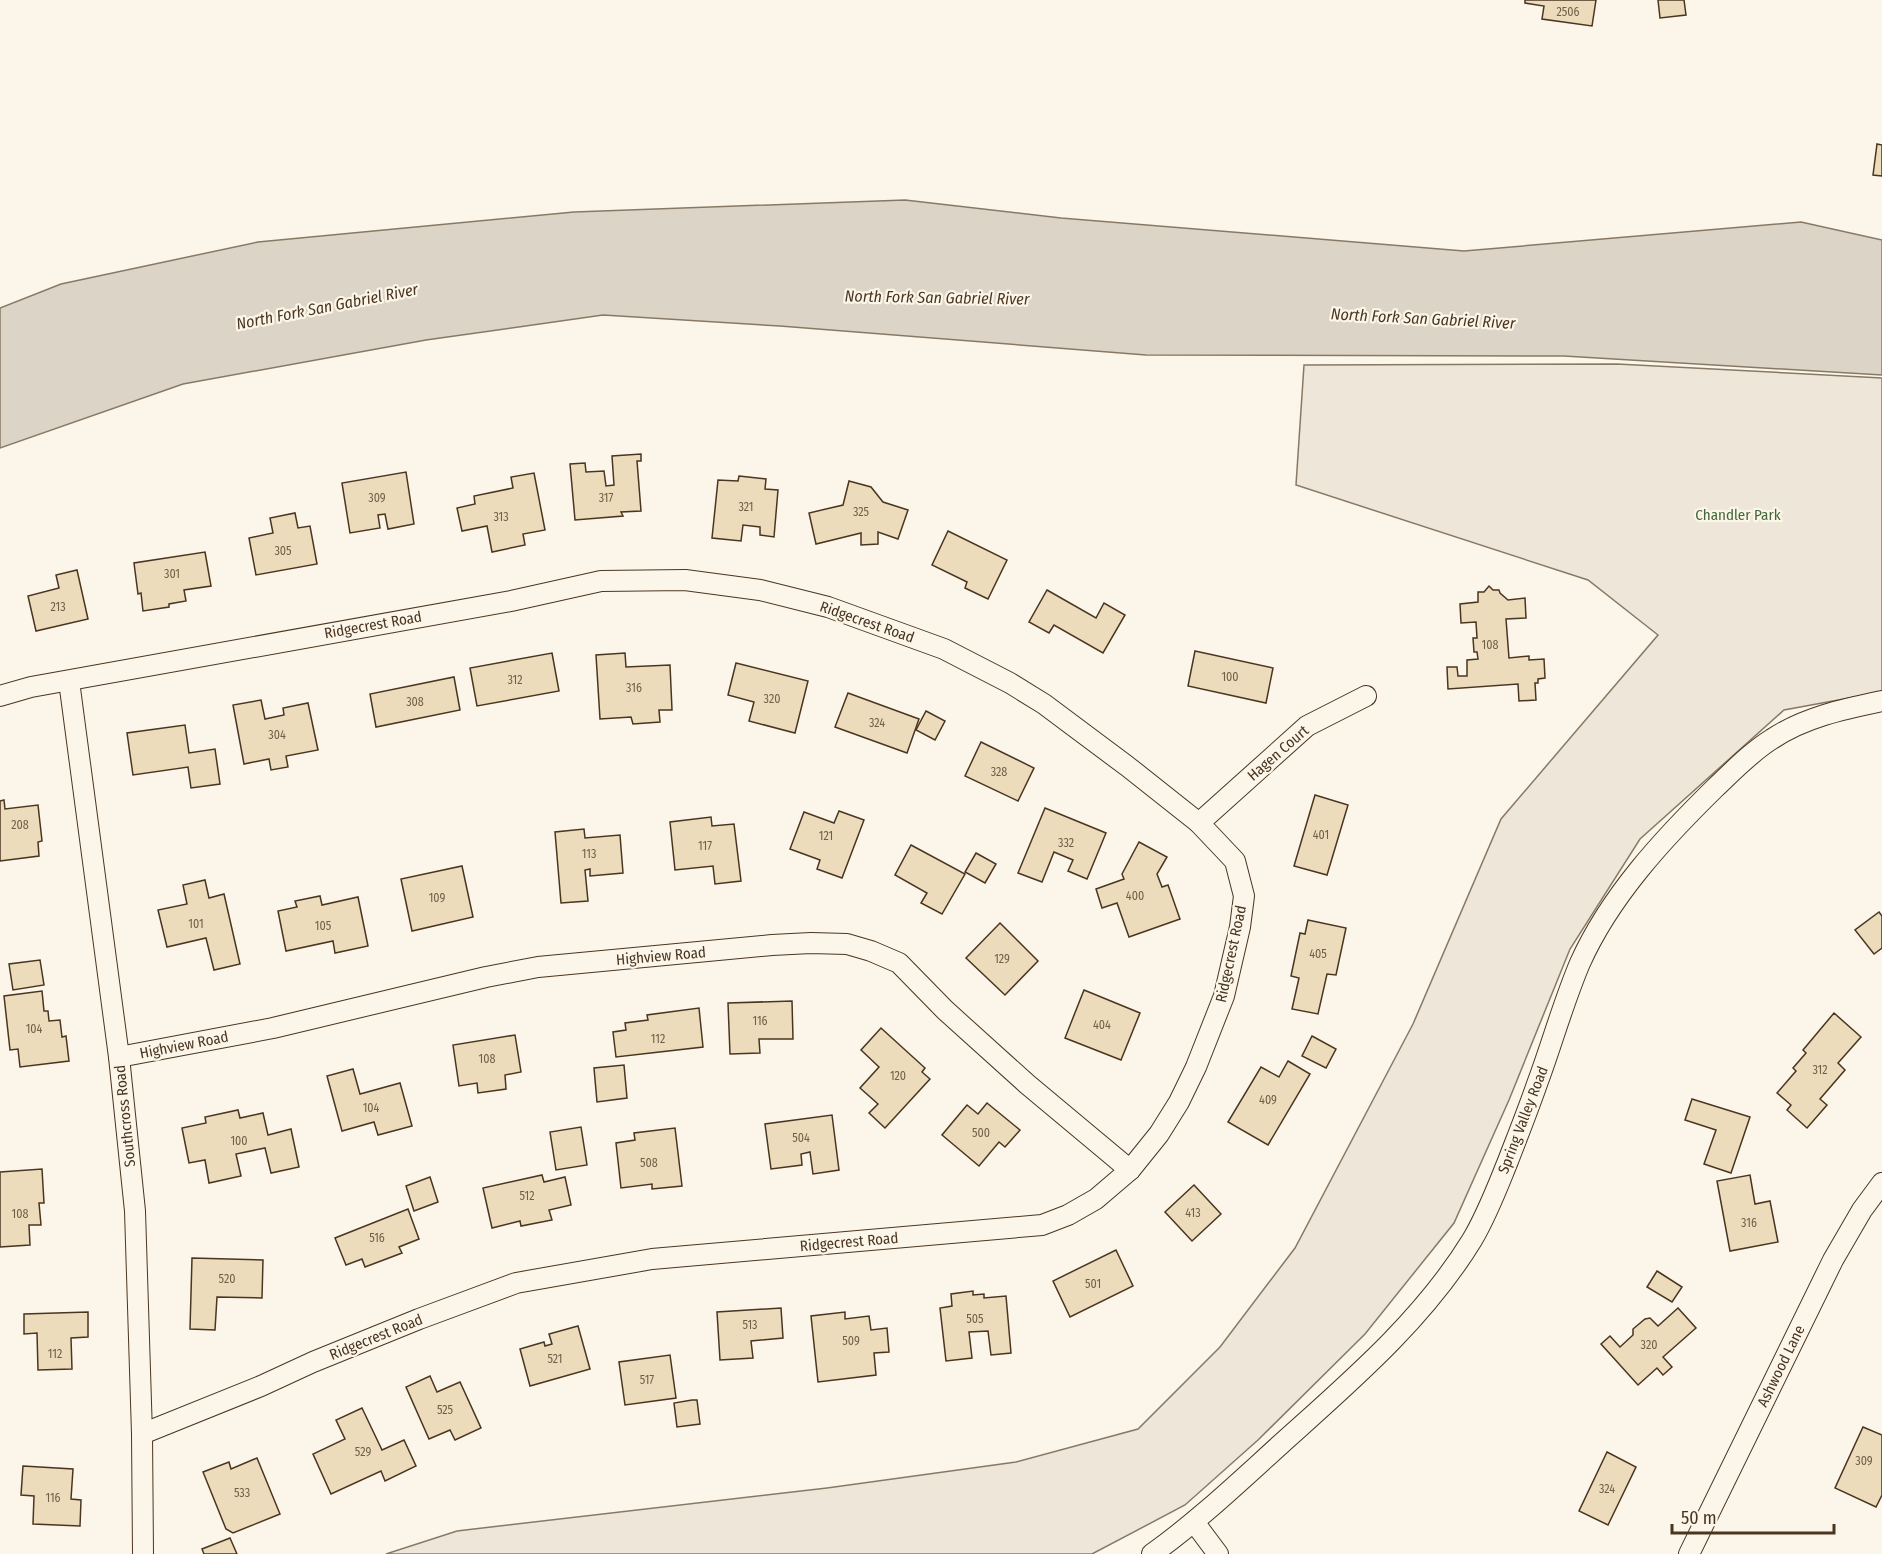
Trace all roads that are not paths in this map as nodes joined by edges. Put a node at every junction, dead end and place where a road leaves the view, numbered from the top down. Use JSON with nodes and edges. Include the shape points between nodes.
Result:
{"nodes":[{"id":1,"x":69,"y":681,"type":"junction"},
{"id":2,"x":0,"y":696,"type":"edge"},
{"id":3,"x":1366,"y":696,"type":"dead end"},
{"id":4,"x":1882,"y":701,"type":"edge"},
{"id":5,"x":1199,"y":823,"type":"junction"},
{"id":6,"x":118,"y":1057,"type":"junction"},
{"id":7,"x":1130,"y":1170,"type":"junction"},
{"id":8,"x":1882,"y":1183,"type":"edge"},
{"id":9,"x":142,"y":1434,"type":"junction"},
{"id":10,"x":1194,"y":1522,"type":"junction"},
{"id":11,"x":143,"y":1554,"type":"edge"},
{"id":12,"x":1152,"y":1554,"type":"edge"},
{"id":13,"x":1218,"y":1554,"type":"edge"},
{"id":14,"x":1689,"y":1554,"type":"edge"}],
"edges":[{"from":1,"to":2,"type":"street","name":"Ridgecrest Road"},
{"from":1,"to":5,"type":"street","name":"Ridgecrest Road","via":[[511,601],[601,581],[684,580],[760,590],[828,607],[944,649],[1044,704]]},
{"from":1,"to":6,"type":"street","name":"Southcross Road"},
{"from":3,"to":5,"type":"street","name":"Hagen Court","via":[[1307,726]]},
{"from":4,"to":10,"type":"street","name":"Spring Valley Road","via":[[1834,712],[1771,739],[1686,816],[1638,872],[1616,900],[1581,962],[1491,1204],[1454,1269],[1412,1319],[1327,1402]]},
{"from":5,"to":7,"type":"street","name":"Ridgecrest Road","via":[[1235,861],[1244,896],[1240,927],[1224,996],[1196,1067],[1169,1118]]},
{"from":6,"to":7,"type":"street","name":"Highview Road","via":[[273,1029],[538,967],[782,945],[847,944],[900,963],[1027,1084]]},
{"from":6,"to":9,"type":"street","name":"Southcross Road","via":[[135,1211]]},
{"from":7,"to":9,"type":"street","name":"Ridgecrest Road","via":[[1096,1198],[1042,1225],[652,1259],[516,1283]]},
{"from":8,"to":14,"type":"street","name":"Ashwood Lane","via":[[1833,1260]]},
{"from":9,"to":11,"type":"street","name":"Southcross Road"},
{"from":10,"to":12,"type":"street","name":"Spring Valley Road"},
{"from":10,"to":13,"type":"street"}]}
